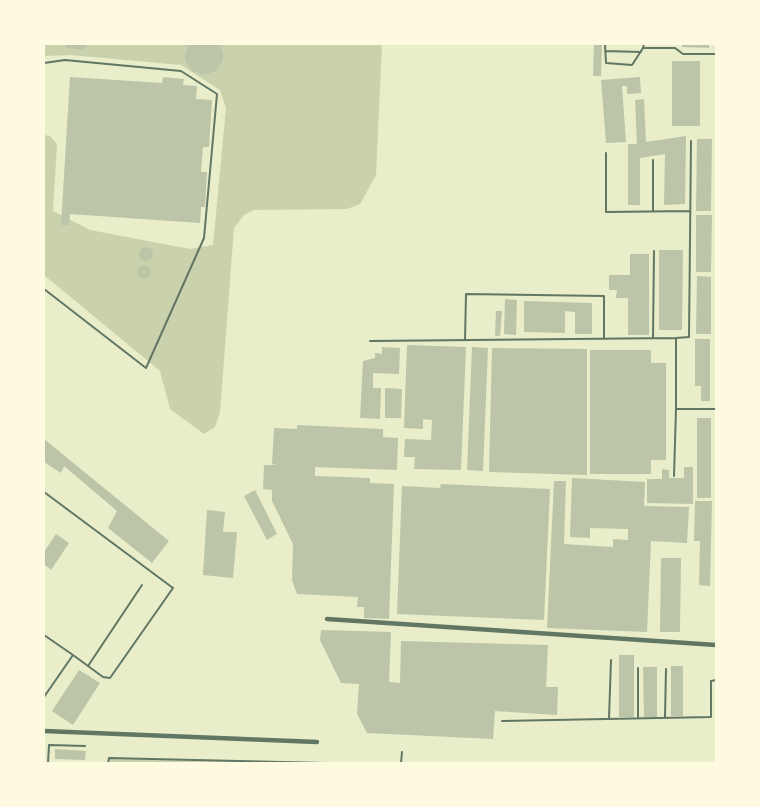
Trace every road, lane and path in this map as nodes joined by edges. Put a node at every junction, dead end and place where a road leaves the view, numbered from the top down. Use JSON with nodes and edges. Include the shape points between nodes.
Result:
{"nodes":[{"id":1,"x":605,"y":44,"type":"edge"},
{"id":2,"x":644,"y":44,"type":"edge"},
{"id":3,"x":643,"y":48,"type":"junction"},
{"id":4,"x":605,"y":51,"type":"junction"},
{"id":5,"x":641,"y":52,"type":"junction"},
{"id":6,"x":716,"y":54,"type":"edge"},
{"id":7,"x":44,"y":62,"type":"edge"},
{"id":8,"x":691,"y":141,"type":"dead end"},
{"id":9,"x":606,"y":153,"type":"dead end"},
{"id":10,"x":653,"y":160,"type":"dead end"},
{"id":11,"x":653,"y":211,"type":"junction"},
{"id":12,"x":690,"y":211,"type":"junction"},
{"id":13,"x":654,"y":251,"type":"dead end"},
{"id":14,"x":44,"y":289,"type":"edge"},
{"id":15,"x":653,"y":338,"type":"junction"},
{"id":16,"x":676,"y":338,"type":"junction"},
{"id":17,"x":604,"y":339,"type":"junction"},
{"id":18,"x":465,"y":340,"type":"junction"},
{"id":19,"x":370,"y":342,"type":"dead end"},
{"id":20,"x":676,"y":409,"type":"junction"},
{"id":21,"x":716,"y":409,"type":"edge"},
{"id":22,"x":674,"y":476,"type":"dead end"},
{"id":23,"x":44,"y":492,"type":"edge"},
{"id":24,"x":142,"y":586,"type":"dead end"},
{"id":25,"x":327,"y":619,"type":"dead end"},
{"id":26,"x":44,"y":635,"type":"edge"},
{"id":27,"x":716,"y":645,"type":"edge"},
{"id":28,"x":72,"y":655,"type":"junction"},
{"id":29,"x":611,"y":660,"type":"dead end"},
{"id":30,"x":88,"y":666,"type":"junction"},
{"id":31,"x":638,"y":668,"type":"dead end"},
{"id":32,"x":666,"y":669,"type":"dead end"},
{"id":33,"x":716,"y":680,"type":"edge"},
{"id":34,"x":44,"y":696,"type":"edge"},
{"id":35,"x":665,"y":717,"type":"junction"},
{"id":36,"x":609,"y":718,"type":"junction"},
{"id":37,"x":638,"y":718,"type":"junction"},
{"id":38,"x":502,"y":721,"type":"dead end"},
{"id":39,"x":44,"y":731,"type":"edge"},
{"id":40,"x":317,"y":742,"type":"dead end"},
{"id":41,"x":85,"y":746,"type":"dead end"},
{"id":42,"x":402,"y":752,"type":"dead end"},
{"id":43,"x":48,"y":763,"type":"edge"},
{"id":44,"x":108,"y":763,"type":"edge"},
{"id":45,"x":324,"y":763,"type":"edge"},
{"id":46,"x":401,"y":763,"type":"edge"}],
"edges":[{"from":1,"to":4,"type":"lane"},
{"from":2,"to":3,"type":"lane"},
{"from":3,"to":5,"type":"lane"},
{"from":3,"to":6,"type":"lane","via":[[675,48],[682,54]]},
{"from":4,"to":5,"type":"lane"},
{"from":4,"to":5,"type":"lane","via":[[608,65],[632,65]]},
{"from":7,"to":14,"type":"lane","via":[[65,60],[181,71],[217,94],[204,238],[146,368]]},
{"from":8,"to":12,"type":"lane"},
{"from":9,"to":11,"type":"lane","via":[[606,212]]},
{"from":10,"to":11,"type":"lane"},
{"from":11,"to":12,"type":"lane"},
{"from":12,"to":16,"type":"lane","via":[[689,337]]},
{"from":13,"to":15,"type":"lane"},
{"from":15,"to":16,"type":"lane"},
{"from":15,"to":17,"type":"lane"},
{"from":16,"to":20,"type":"lane"},
{"from":17,"to":18,"type":"lane"},
{"from":17,"to":18,"type":"lane","via":[[604,296],[466,294]]},
{"from":18,"to":19,"type":"lane"},
{"from":20,"to":21,"type":"lane"},
{"from":20,"to":22,"type":"lane"},
{"from":23,"to":30,"type":"lane","via":[[173,588],[110,678]]},
{"from":24,"to":30,"type":"lane"},
{"from":25,"to":27,"type":"street"},
{"from":26,"to":28,"type":"lane"},
{"from":28,"to":30,"type":"lane"},
{"from":28,"to":34,"type":"lane"},
{"from":29,"to":36,"type":"lane"},
{"from":31,"to":37,"type":"lane"},
{"from":32,"to":35,"type":"lane"},
{"from":33,"to":35,"type":"lane","via":[[711,680],[711,717]]},
{"from":35,"to":37,"type":"lane"},
{"from":36,"to":37,"type":"lane"},
{"from":36,"to":38,"type":"lane"},
{"from":39,"to":40,"type":"street"},
{"from":41,"to":43,"type":"lane","via":[[49,745]]},
{"from":42,"to":46,"type":"lane"},
{"from":44,"to":45,"type":"lane","via":[[109,758]]}]}
